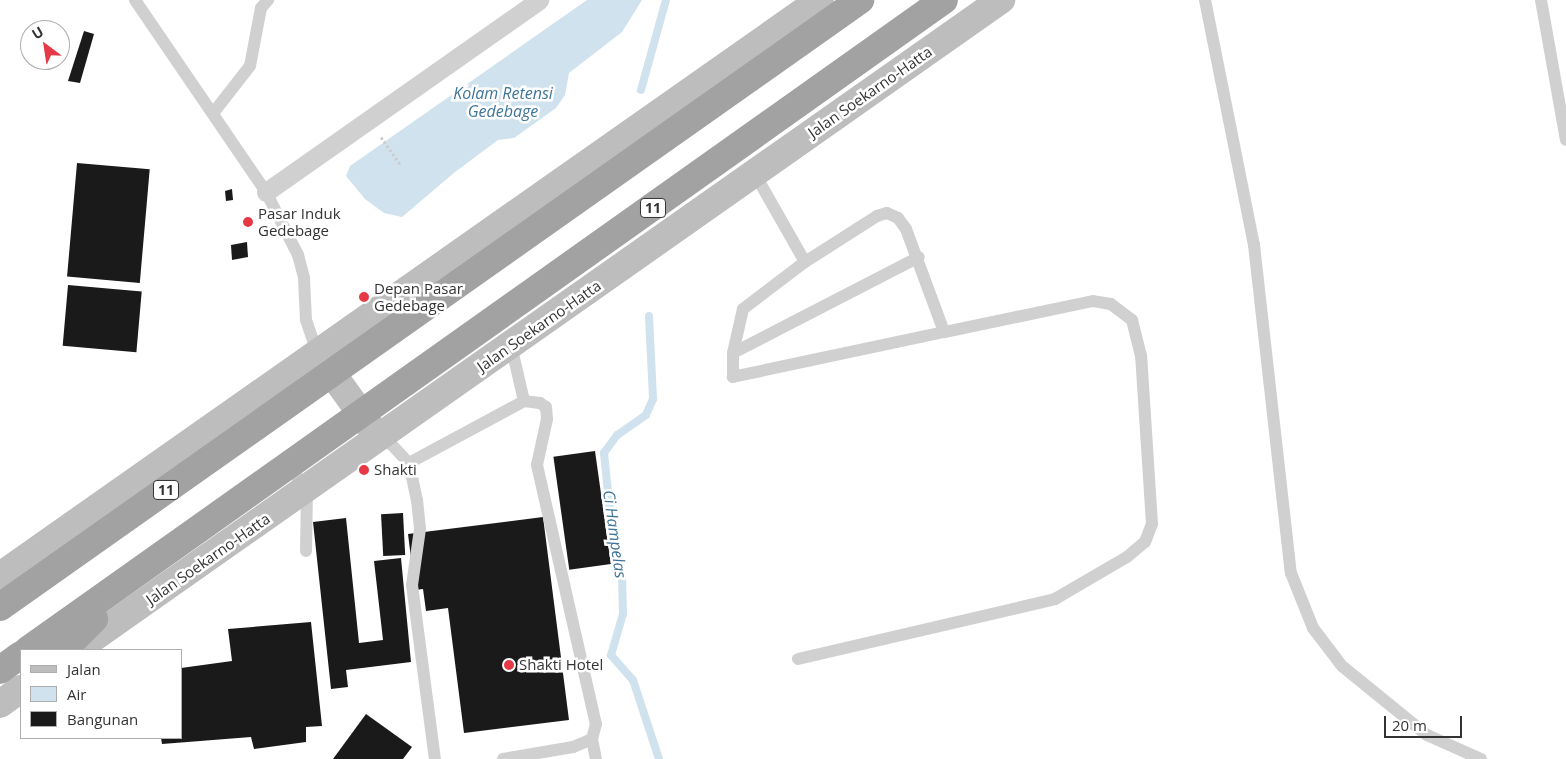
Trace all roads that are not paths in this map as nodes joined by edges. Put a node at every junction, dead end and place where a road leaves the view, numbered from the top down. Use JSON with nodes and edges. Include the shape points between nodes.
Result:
{"nodes":[{"id":1,"x":135,"y":0,"type":"edge"},
{"id":2,"x":268,"y":0,"type":"edge"},
{"id":3,"x":539,"y":0,"type":"edge"},
{"id":4,"x":820,"y":0,"type":"edge"},
{"id":5,"x":860,"y":0,"type":"edge"},
{"id":6,"x":944,"y":0,"type":"edge"},
{"id":7,"x":1001,"y":0,"type":"edge"},
{"id":8,"x":1206,"y":0,"type":"edge"},
{"id":9,"x":1541,"y":0,"type":"edge"},
{"id":10,"x":214,"y":112,"type":"junction"},
{"id":11,"x":1566,"y":140,"type":"edge"},
{"id":12,"x":755,"y":174,"type":"junction"},
{"id":13,"x":266,"y":192,"type":"junction"},
{"id":14,"x":919,"y":257,"type":"junction"},
{"id":15,"x":805,"y":262,"type":"junction"},
{"id":16,"x":944,"y":332,"type":"junction"},
{"id":17,"x":511,"y":345,"type":"junction"},
{"id":18,"x":733,"y":353,"type":"junction"},
{"id":19,"x":325,"y":363,"type":"junction"},
{"id":20,"x":524,"y":401,"type":"junction"},
{"id":21,"x":362,"y":415,"type":"junction"},
{"id":22,"x":379,"y":438,"type":"junction"},
{"id":23,"x":409,"y":463,"type":"junction"},
{"id":24,"x":289,"y":466,"type":"junction"},
{"id":25,"x":307,"y":489,"type":"junction"},
{"id":26,"x":306,"y":551,"type":"dead end"},
{"id":27,"x":142,"y":570,"type":"junction"},
{"id":28,"x":0,"y":576,"type":"edge"},
{"id":29,"x":0,"y":608,"type":"edge"},
{"id":30,"x":29,"y":649,"type":"edge"},
{"id":31,"x":64,"y":649,"type":"edge"},
{"id":32,"x":77,"y":649,"type":"edge"},
{"id":33,"x":20,"y":656,"type":"edge"},
{"id":34,"x":798,"y":659,"type":"dead end"},
{"id":35,"x":0,"y":670,"type":"edge"},
{"id":36,"x":20,"y":690,"type":"edge"},
{"id":37,"x":0,"y":704,"type":"edge"},
{"id":38,"x":592,"y":739,"type":"junction"},
{"id":39,"x":435,"y":759,"type":"edge"},
{"id":40,"x":502,"y":759,"type":"edge"},
{"id":41,"x":596,"y":759,"type":"edge"},
{"id":42,"x":1481,"y":759,"type":"edge"}],
"edges":[{"from":1,"to":10,"type":"lane"},
{"from":2,"to":10,"type":"lane","via":[[261,8],[250,66]]},
{"from":3,"to":13,"type":"street"},
{"from":4,"to":19,"type":"main road"},
{"from":5,"to":19,"type":"highway","number":"11"},
{"from":6,"to":21,"type":"highway","name":"Jalan Soekarno-Hatta","number":"11"},
{"from":7,"to":12,"type":"main road","name":"Jalan Soekarno-Hatta"},
{"from":8,"to":42,"type":"lane","via":[[1254,245],[1290,573],[1313,628],[1342,666],[1427,735]]},
{"from":9,"to":11,"type":"lane"},
{"from":10,"to":13,"type":"lane"},
{"from":12,"to":15,"type":"lane"},
{"from":12,"to":17,"type":"main road","name":"Jalan Soekarno-Hatta"},
{"from":13,"to":19,"type":"lane","via":[[298,255],[304,278],[306,320]]},
{"from":14,"to":15,"type":"lane","via":[[906,228],[898,218],[887,213],[877,216]]},
{"from":14,"to":16,"type":"lane"},
{"from":14,"to":18,"type":"lane"},
{"from":15,"to":18,"type":"lane","via":[[743,309]]},
{"from":16,"to":18,"type":"lane","via":[[733,377]]},
{"from":16,"to":34,"type":"lane","via":[[1093,300],[1110,304],[1132,320],[1141,356],[1152,524],[1145,542],[1127,557],[1055,599]]},
{"from":17,"to":20,"type":"lane"},
{"from":17,"to":22,"type":"main road","name":"Jalan Soekarno-Hatta"},
{"from":19,"to":21,"type":"main road"},
{"from":19,"to":28,"type":"main road"},
{"from":19,"to":29,"type":"highway","number":"11"},
{"from":20,"to":23,"type":"lane"},
{"from":20,"to":38,"type":"lane","via":[[546,406],[547,419],[537,465],[596,724]]},
{"from":21,"to":22,"type":"main road"},
{"from":21,"to":24,"type":"highway","name":"Jalan Soekarno-Hatta","number":"11"},
{"from":22,"to":23,"type":"lane"},
{"from":22,"to":25,"type":"main road","name":"Jalan Soekarno-Hatta"},
{"from":23,"to":39,"type":"lane","via":[[420,529],[412,585]]},
{"from":24,"to":25,"type":"lane"},
{"from":24,"to":27,"type":"highway","name":"Jalan Soekarno-Hatta","number":"11"},
{"from":25,"to":26,"type":"lane"},
{"from":25,"to":32,"type":"main road","name":"Jalan Soekarno-Hatta"},
{"from":27,"to":30,"type":"highway","name":"Jalan Soekarno-Hatta","number":"11"},
{"from":27,"to":31,"type":"highway"},
{"from":33,"to":35,"type":"highway"},
{"from":36,"to":37,"type":"main road"},
{"from":38,"to":40,"type":"lane","via":[[572,747]]},
{"from":38,"to":41,"type":"lane"}]}
